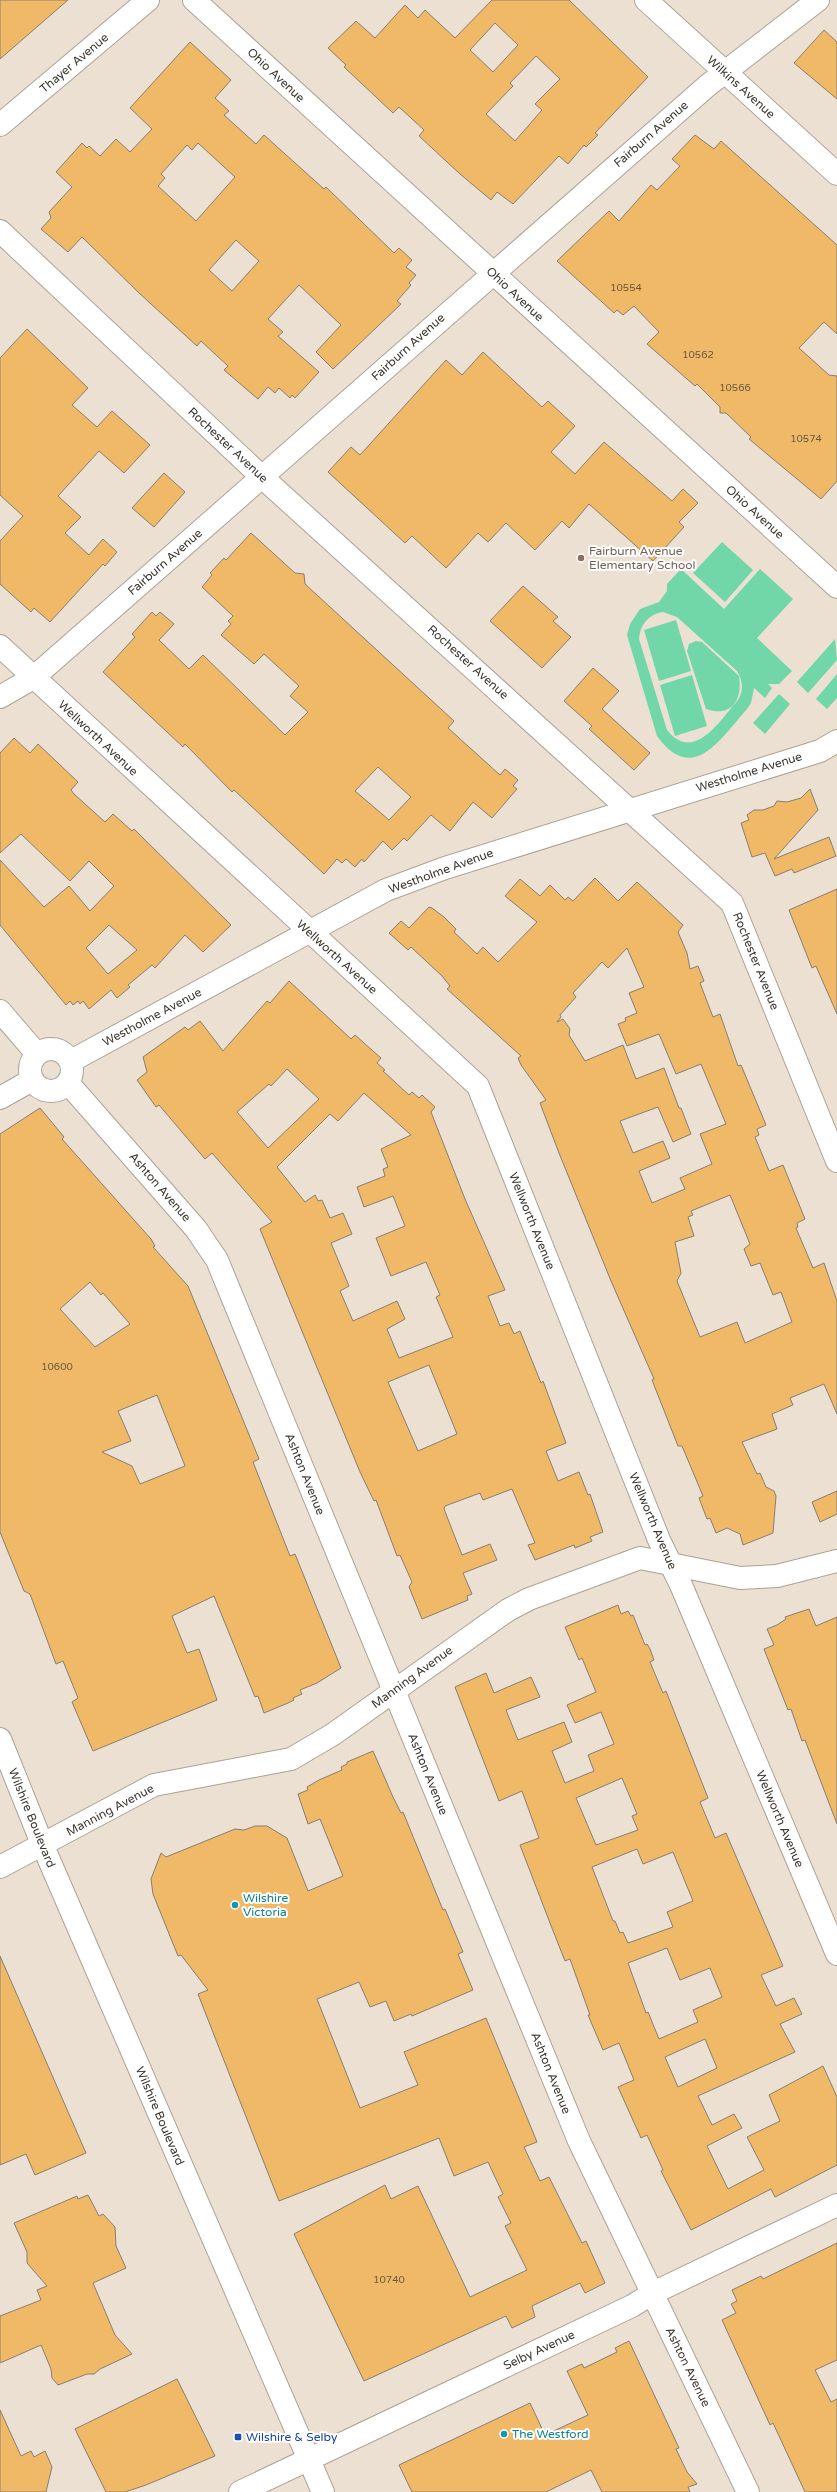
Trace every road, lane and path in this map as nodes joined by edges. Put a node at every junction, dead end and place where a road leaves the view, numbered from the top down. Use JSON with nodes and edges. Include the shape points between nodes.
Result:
{"nodes":[{"id":1,"x":148,"y":0,"type":"edge"},
{"id":2,"x":194,"y":0,"type":"edge"},
{"id":3,"x":646,"y":0,"type":"edge"},
{"id":4,"x":818,"y":0,"type":"edge"},
{"id":5,"x":724,"y":71,"type":"junction"},
{"id":6,"x":0,"y":126,"type":"edge"},
{"id":7,"x":837,"y":174,"type":"edge"},
{"id":8,"x":0,"y":231,"type":"edge"},
{"id":9,"x":492,"y":272,"type":"junction"},
{"id":10,"x":262,"y":477,"type":"junction"},
{"id":11,"x":837,"y":587,"type":"edge"},
{"id":12,"x":0,"y":646,"type":"edge"},
{"id":13,"x":33,"y":678,"type":"junction"},
{"id":14,"x":0,"y":697,"type":"edge"},
{"id":15,"x":837,"y":742,"type":"edge"},
{"id":16,"x":630,"y":808,"type":"junction"},
{"id":17,"x":309,"y":932,"type":"junction"},
{"id":18,"x":0,"y":1011,"type":"edge"},
{"id":19,"x":36,"y":1054,"type":"junction"},
{"id":20,"x":71,"y":1061,"type":"junction"},
{"id":21,"x":32,"y":1080,"type":"junction"},
{"id":22,"x":68,"y":1083,"type":"junction"},
{"id":23,"x":0,"y":1098,"type":"edge"},
{"id":24,"x":837,"y":1161,"type":"edge"},
{"id":25,"x":837,"y":1561,"type":"edge"},
{"id":26,"x":670,"y":1563,"type":"junction"},
{"id":27,"x":394,"y":1691,"type":"junction"},
{"id":28,"x":0,"y":1739,"type":"edge"},
{"id":29,"x":43,"y":1846,"type":"junction"},
{"id":30,"x":0,"y":1867,"type":"edge"},
{"id":31,"x":837,"y":1954,"type":"edge"},
{"id":32,"x":837,"y":2205,"type":"edge"},
{"id":33,"x":653,"y":2293,"type":"junction"},
{"id":34,"x":308,"y":2460,"type":"junction"},
{"id":35,"x":240,"y":2492,"type":"edge"},
{"id":36,"x":323,"y":2492,"type":"edge"},
{"id":37,"x":748,"y":2492,"type":"edge"}],
"edges":[{"from":1,"to":6,"type":"street","name":"Thayer Avenue"},
{"from":2,"to":9,"type":"street","name":"Ohio Avenue"},
{"from":3,"to":5,"type":"street","name":"Wilkins Avenue"},
{"from":4,"to":5,"type":"street","name":"Fairburn Avenue"},
{"from":5,"to":7,"type":"street","name":"Wilkins Avenue"},
{"from":5,"to":9,"type":"street","name":"Fairburn Avenue"},
{"from":8,"to":10,"type":"street","name":"Rochester Avenue"},
{"from":9,"to":10,"type":"street","name":"Fairburn Avenue"},
{"from":9,"to":11,"type":"street","name":"Ohio Avenue"},
{"from":10,"to":13,"type":"street","name":"Fairburn Avenue"},
{"from":10,"to":16,"type":"street","name":"Rochester Avenue"},
{"from":12,"to":13,"type":"street","name":"Wellworth Avenue"},
{"from":13,"to":14,"type":"street","name":"Fairburn Avenue"},
{"from":13,"to":17,"type":"street","name":"Wellworth Avenue"},
{"from":15,"to":16,"type":"street","name":"Westholme Avenue","via":[[820,751]]},
{"from":16,"to":17,"type":"street","name":"Westholme Avenue","via":[[445,868],[386,890]]},
{"from":16,"to":24,"type":"street","name":"Rochester Avenue","via":[[732,903]]},
{"from":17,"to":20,"type":"street","name":"Westholme Avenue"},
{"from":17,"to":26,"type":"street","name":"Wellworth Avenue","via":[[478,1086]]},
{"from":18,"to":19,"type":"street"},
{"from":19,"to":20,"type":"street","via":[[55,1049],[67,1055]]},
{"from":19,"to":21,"type":"street","via":[[30,1069]]},
{"from":20,"to":22,"type":"street","via":[[73,1072]]},
{"from":21,"to":22,"type":"street","via":[[36,1086],[49,1092],[57,1091]]},
{"from":21,"to":23,"type":"street"},
{"from":22,"to":27,"type":"street","name":"Ashton Avenue","via":[[196,1229],[217,1260]]},
{"from":25,"to":26,"type":"street","name":"Manning Avenue","via":[[777,1576],[740,1578]]},
{"from":26,"to":27,"type":"street","name":"Manning Avenue","via":[[640,1558],[529,1599],[508,1610]]},
{"from":26,"to":31,"type":"street","name":"Wellworth Avenue"},
{"from":27,"to":29,"type":"street","name":"Manning Avenue","via":[[332,1735],[291,1759],[154,1785]]},
{"from":27,"to":33,"type":"street","name":"Ashton Avenue","via":[[579,2141]]},
{"from":28,"to":29,"type":"street","name":"Wilshire Boulevard"},
{"from":29,"to":30,"type":"street","name":"Manning Avenue"},
{"from":29,"to":34,"type":"street","name":"Wilshire Boulevard"},
{"from":32,"to":33,"type":"street","name":"Selby Avenue"},
{"from":33,"to":34,"type":"street","name":"Selby Avenue","via":[[632,2306]]},
{"from":33,"to":37,"type":"street","name":"Ashton Avenue"},
{"from":34,"to":35,"type":"street","name":"Selby Avenue"},
{"from":34,"to":36,"type":"street","name":"Wilshire Boulevard"}]}
